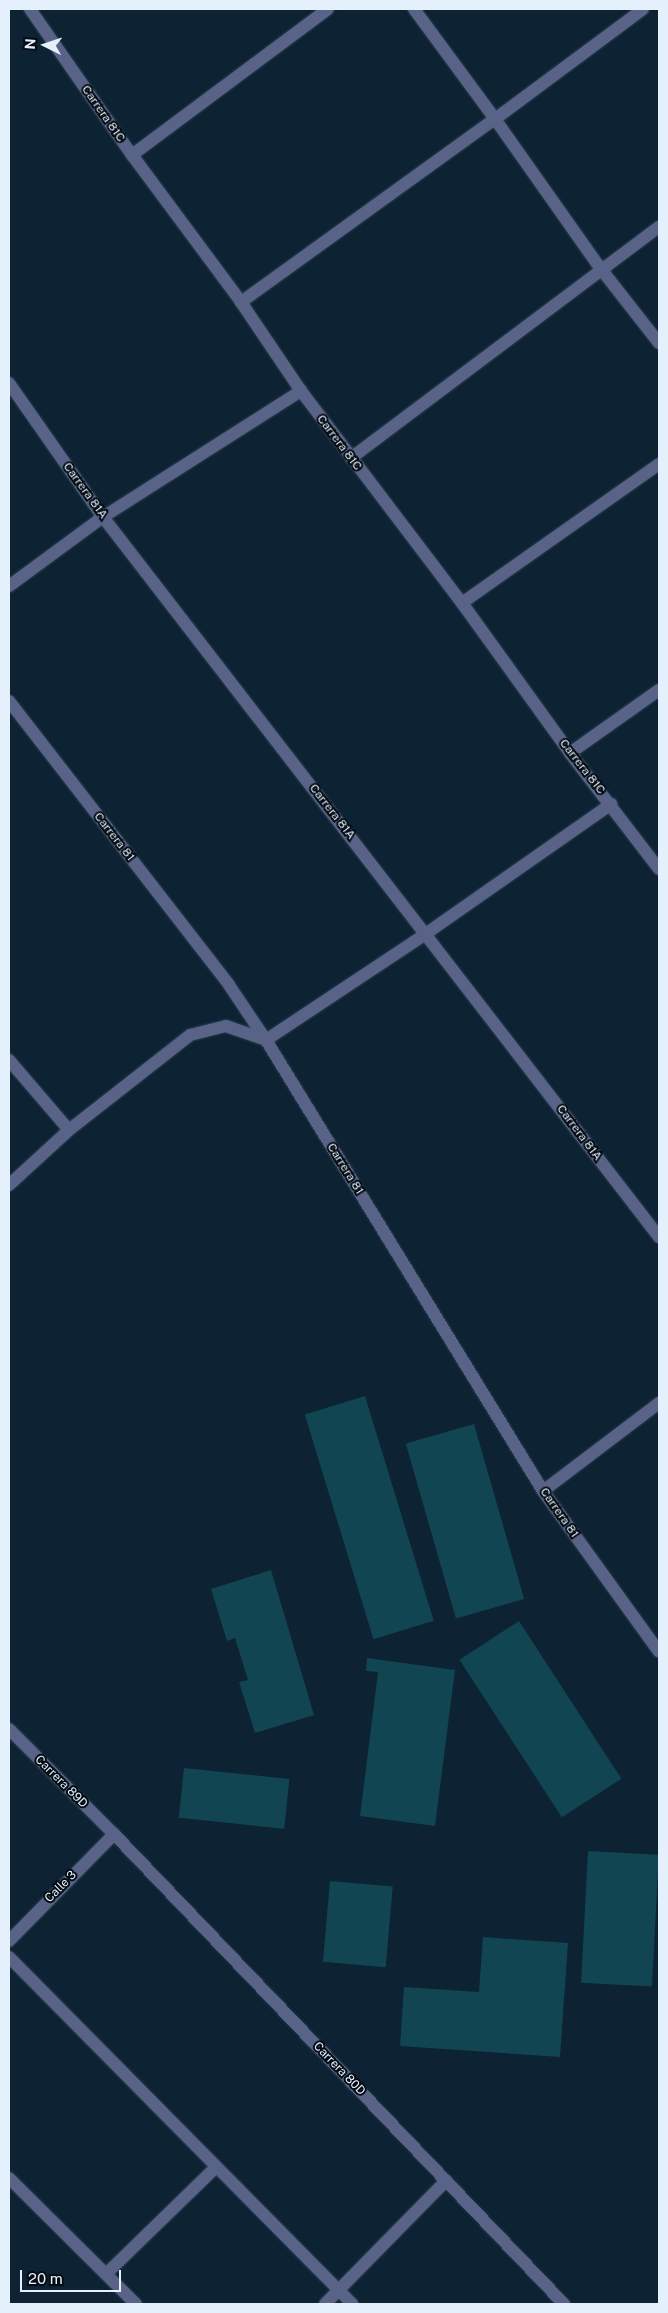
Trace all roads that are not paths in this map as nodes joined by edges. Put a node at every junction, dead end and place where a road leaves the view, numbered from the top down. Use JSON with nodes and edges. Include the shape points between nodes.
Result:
{"nodes":[{"id":1,"x":30,"y":9,"type":"edge"},
{"id":2,"x":328,"y":9,"type":"edge"},
{"id":3,"x":414,"y":9,"type":"edge"},
{"id":4,"x":643,"y":9,"type":"edge"},
{"id":5,"x":495,"y":119,"type":"junction"},
{"id":6,"x":132,"y":155,"type":"junction"},
{"id":7,"x":659,"y":227,"type":"edge"},
{"id":8,"x":601,"y":270,"type":"junction"},
{"id":9,"x":241,"y":302,"type":"junction"},
{"id":10,"x":659,"y":343,"type":"edge"},
{"id":11,"x":9,"y":383,"type":"edge"},
{"id":12,"x":301,"y":392,"type":"junction"},
{"id":13,"x":351,"y":458,"type":"junction"},
{"id":14,"x":659,"y":464,"type":"edge"},
{"id":15,"x":103,"y":517,"type":"junction"},
{"id":16,"x":9,"y":586,"type":"edge"},
{"id":17,"x":462,"y":603,"type":"junction"},
{"id":18,"x":659,"y":690,"type":"edge"},
{"id":19,"x":9,"y":701,"type":"edge"},
{"id":20,"x":570,"y":753,"type":"junction"},
{"id":21,"x":612,"y":804,"type":"junction"},
{"id":22,"x":659,"y":869,"type":"edge"},
{"id":23,"x":427,"y":933,"type":"junction"},
{"id":24,"x":266,"y":1040,"type":"junction"},
{"id":25,"x":9,"y":1060,"type":"edge"},
{"id":26,"x":69,"y":1130,"type":"junction"},
{"id":27,"x":9,"y":1185,"type":"edge"},
{"id":28,"x":659,"y":1237,"type":"edge"},
{"id":29,"x":659,"y":1403,"type":"edge"},
{"id":30,"x":543,"y":1491,"type":"junction"},
{"id":31,"x":659,"y":1652,"type":"edge"},
{"id":32,"x":9,"y":1729,"type":"edge"},
{"id":33,"x":114,"y":1834,"type":"junction"},
{"id":34,"x":9,"y":1941,"type":"edge"},
{"id":35,"x":9,"y":1957,"type":"edge"},
{"id":36,"x":216,"y":2167,"type":"junction"},
{"id":37,"x":9,"y":2178,"type":"edge"},
{"id":38,"x":446,"y":2181,"type":"junction"},
{"id":39,"x":106,"y":2274,"type":"junction"},
{"id":40,"x":338,"y":2291,"type":"junction"},
{"id":41,"x":136,"y":2304,"type":"edge"},
{"id":42,"x":325,"y":2304,"type":"edge"},
{"id":43,"x":352,"y":2304,"type":"edge"},
{"id":44,"x":564,"y":2304,"type":"edge"}],
"edges":[{"from":1,"to":6,"type":"street","name":"Carrera 81C"},
{"from":2,"to":6,"type":"street"},
{"from":3,"to":5,"type":"street"},
{"from":4,"to":5,"type":"street"},
{"from":5,"to":8,"type":"street"},
{"from":5,"to":9,"type":"street"},
{"from":6,"to":9,"type":"street","name":"Carrera 81C"},
{"from":7,"to":8,"type":"street"},
{"from":8,"to":10,"type":"street"},
{"from":8,"to":13,"type":"street"},
{"from":9,"to":12,"type":"street","name":"Carrera 81C"},
{"from":11,"to":15,"type":"street","name":"Carrera 81A"},
{"from":12,"to":13,"type":"street","name":"Carrera 81C"},
{"from":12,"to":15,"type":"street"},
{"from":13,"to":17,"type":"street","name":"Carrera 81C"},
{"from":14,"to":17,"type":"street"},
{"from":15,"to":16,"type":"street"},
{"from":15,"to":23,"type":"street","name":"Carrera 81A"},
{"from":17,"to":20,"type":"street","name":"Carrera 81C"},
{"from":18,"to":20,"type":"street"},
{"from":19,"to":24,"type":"street","name":"Carrera 81","via":[[229,985]]},
{"from":20,"to":21,"type":"street","name":"Carrera 81C"},
{"from":21,"to":22,"type":"street","name":"Carrera 81C"},
{"from":21,"to":23,"type":"street"},
{"from":23,"to":24,"type":"street"},
{"from":23,"to":28,"type":"street","name":"Carrera 81A"},
{"from":24,"to":26,"type":"street","via":[[226,1026],[190,1035]]},
{"from":24,"to":30,"type":"street","name":"Carrera 81"},
{"from":25,"to":26,"type":"street"},
{"from":26,"to":27,"type":"street"},
{"from":29,"to":30,"type":"street"},
{"from":30,"to":31,"type":"street","name":"Carrera 81"},
{"from":32,"to":33,"type":"street","name":"Carrera 89D"},
{"from":33,"to":34,"type":"street","name":"Calle 3"},
{"from":33,"to":38,"type":"street","name":"Carrera 80D"},
{"from":35,"to":36,"type":"street"},
{"from":36,"to":39,"type":"street"},
{"from":36,"to":40,"type":"street"},
{"from":37,"to":39,"type":"street"},
{"from":38,"to":40,"type":"street"},
{"from":38,"to":44,"type":"street","name":"Carrera 80D"},
{"from":39,"to":41,"type":"street"},
{"from":40,"to":42,"type":"street"},
{"from":40,"to":43,"type":"street"}]}
